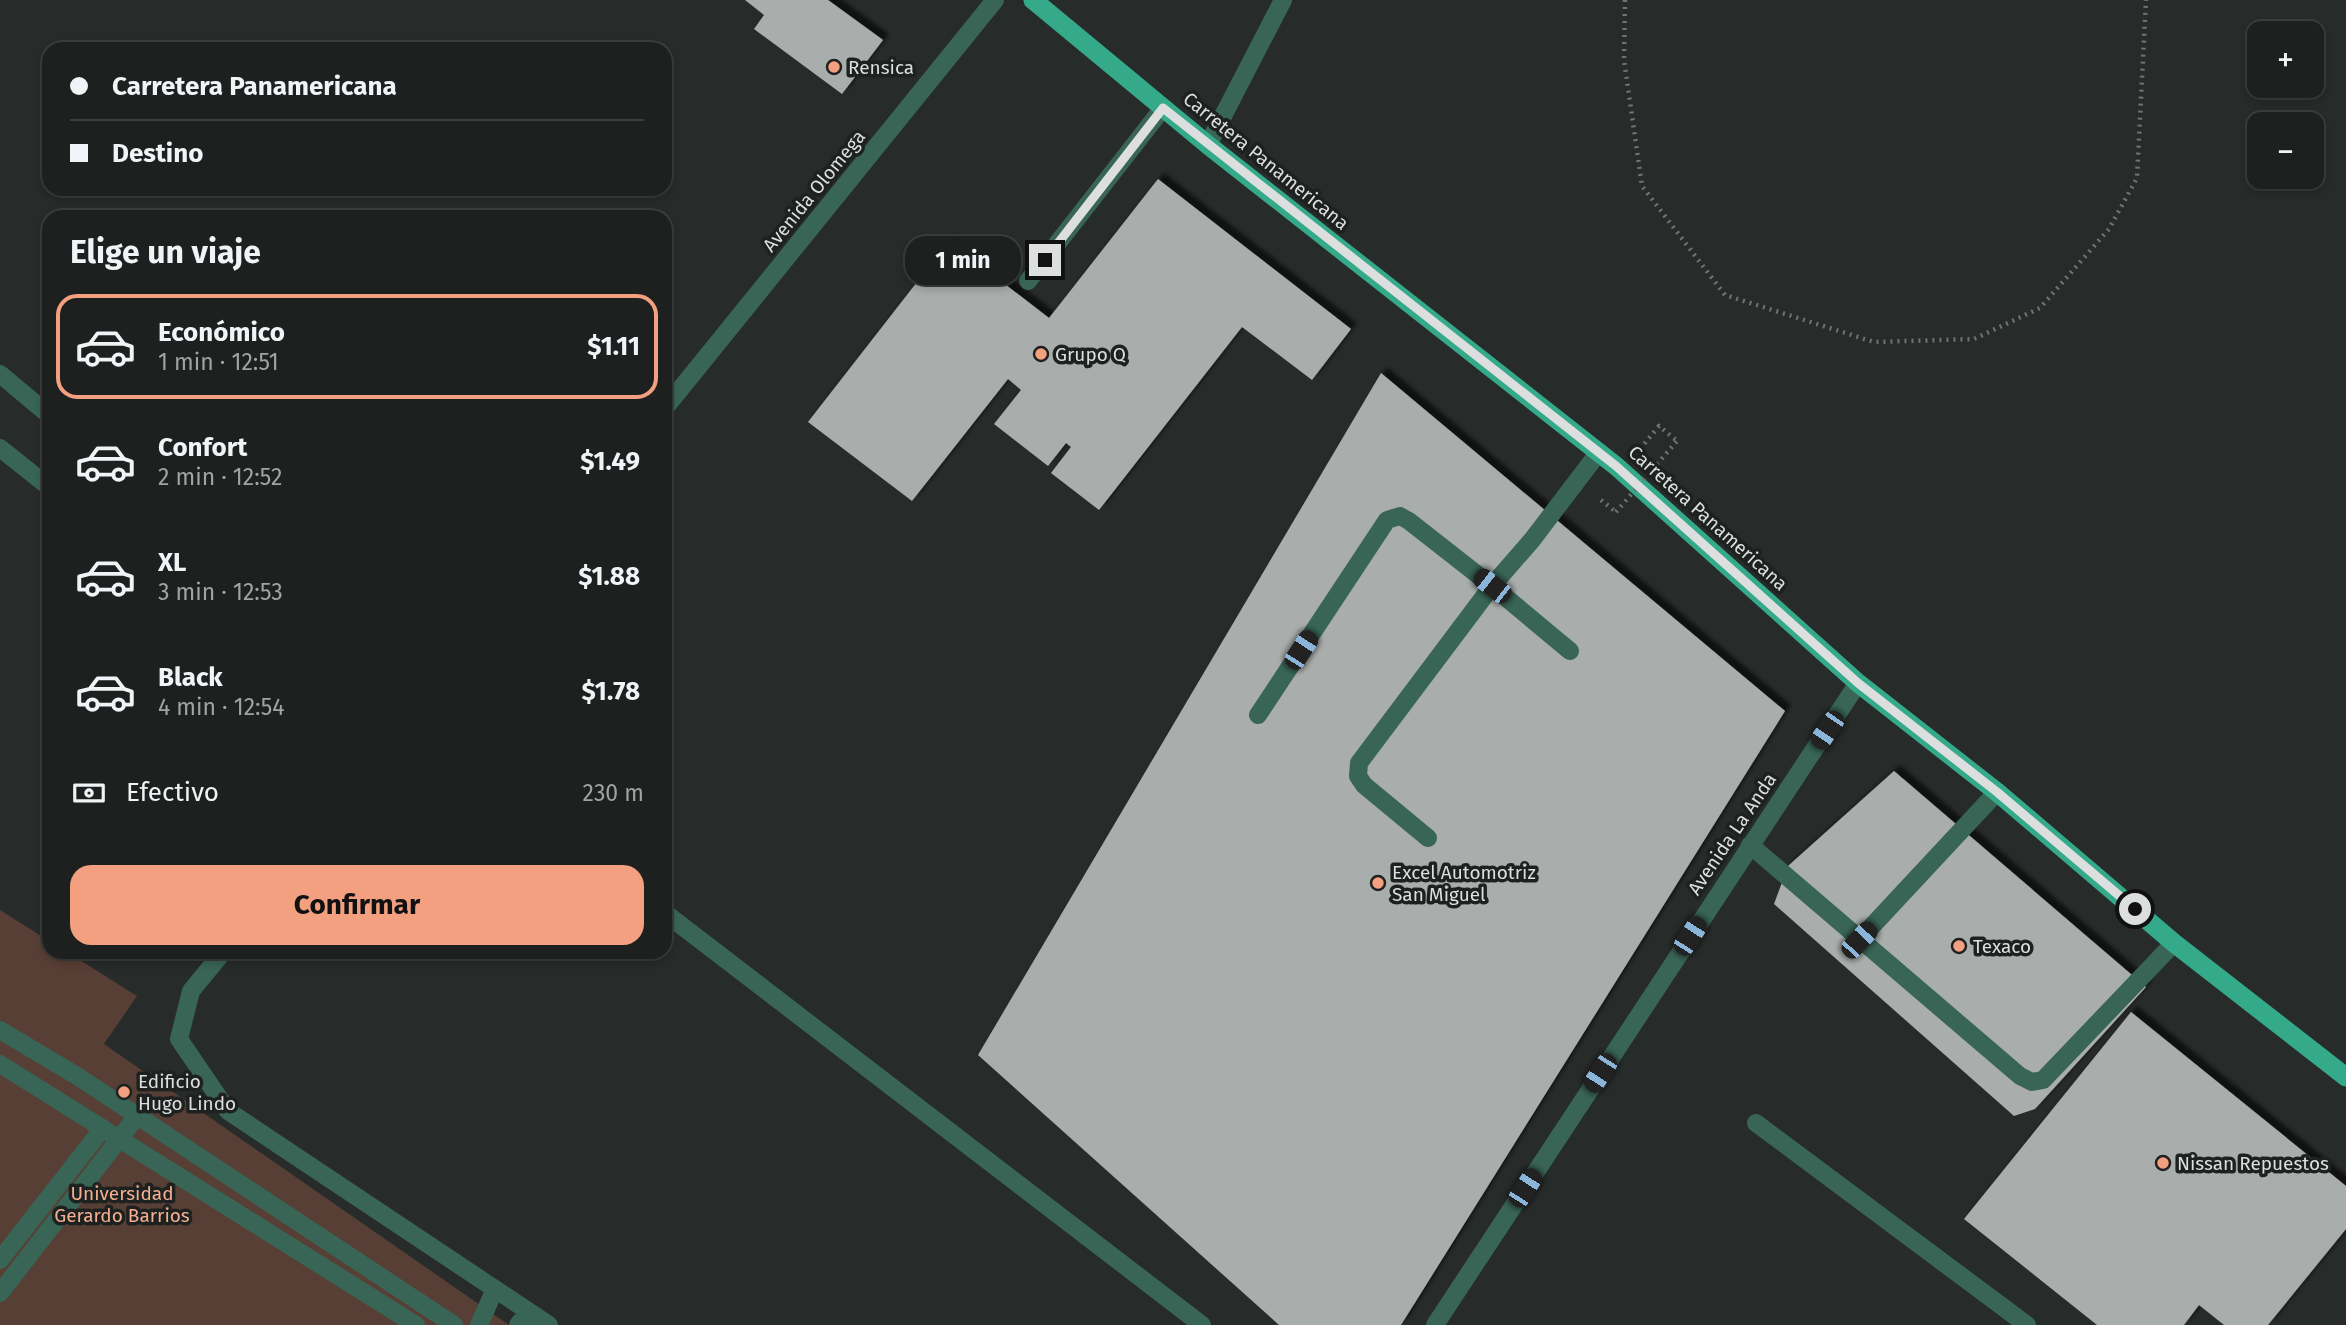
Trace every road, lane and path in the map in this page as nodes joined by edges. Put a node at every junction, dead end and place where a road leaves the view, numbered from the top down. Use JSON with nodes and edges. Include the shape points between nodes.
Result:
{"nodes":[{"id":1,"x":995,"y":0,"type":"edge"},
{"id":2,"x":1033,"y":0,"type":"edge"},
{"id":3,"x":1283,"y":0,"type":"edge"},
{"id":4,"x":1625,"y":0,"type":"edge"},
{"id":5,"x":2146,"y":0,"type":"edge"},
{"id":6,"x":1163,"y":108,"type":"junction"},
{"id":7,"x":1208,"y":145,"type":"junction"},
{"id":8,"x":1028,"y":281,"type":"dead end"},
{"id":9,"x":0,"y":374,"type":"edge"},
{"id":10,"x":672,"y":399,"type":"edge"},
{"id":11,"x":42,"y":409,"type":"edge"},
{"id":12,"x":0,"y":449,"type":"edge"},
{"id":13,"x":1599,"y":452,"type":"junction"},
{"id":14,"x":1621,"y":471,"type":"junction"},
{"id":15,"x":42,"y":482,"type":"edge"},
{"id":16,"x":1616,"y":512,"type":"dead end"},
{"id":17,"x":1492,"y":586,"type":"junction"},
{"id":18,"x":1570,"y":651,"type":"dead end"},
{"id":19,"x":1858,"y":683,"type":"junction"},
{"id":20,"x":1258,"y":715,"type":"dead end"},
{"id":21,"x":1997,"y":792,"type":"junction"},
{"id":22,"x":1428,"y":838,"type":"dead end"},
{"id":23,"x":1750,"y":845,"type":"junction"},
{"id":24,"x":672,"y":918,"type":"edge"},
{"id":25,"x":1859,"y":940,"type":"junction"},
{"id":26,"x":2174,"y":943,"type":"junction"},
{"id":27,"x":217,"y":959,"type":"edge"},
{"id":28,"x":0,"y":1030,"type":"edge"},
{"id":29,"x":0,"y":1064,"type":"edge"},
{"id":30,"x":2346,"y":1077,"type":"edge"},
{"id":31,"x":137,"y":1115,"type":"junction"},
{"id":32,"x":1756,"y":1122,"type":"dead end"},
{"id":33,"x":103,"y":1128,"type":"junction"},
{"id":34,"x":119,"y":1139,"type":"junction"},
{"id":35,"x":0,"y":1260,"type":"edge"},
{"id":36,"x":495,"y":1289,"type":"junction"},
{"id":37,"x":0,"y":1293,"type":"edge"},
{"id":38,"x":416,"y":1325,"type":"edge"},
{"id":39,"x":454,"y":1325,"type":"edge"},
{"id":40,"x":479,"y":1325,"type":"edge"},
{"id":41,"x":518,"y":1325,"type":"edge"},
{"id":42,"x":524,"y":1325,"type":"edge"},
{"id":43,"x":549,"y":1325,"type":"edge"},
{"id":44,"x":1202,"y":1325,"type":"edge"},
{"id":45,"x":1435,"y":1325,"type":"edge"},
{"id":46,"x":2027,"y":1325,"type":"edge"}],
"edges":[{"from":1,"to":10,"type":"street","name":"Avenida Olomega"},
{"from":2,"to":6,"type":"highway","name":"Carretera Panamericana"},
{"from":3,"to":7,"type":"street"},
{"from":4,"to":5,"type":"path","via":[[1624,60],[1642,186],[1725,295],[1874,342],[1973,339],[2040,308],[2109,229],[2137,178]]},
{"from":6,"to":7,"type":"highway","name":"Carretera Panamericana"},
{"from":6,"to":8,"type":"street"},
{"from":7,"to":13,"type":"highway","name":"Carretera Panamericana"},
{"from":9,"to":11,"type":"street"},
{"from":12,"to":15,"type":"street"},
{"from":13,"to":14,"type":"highway","name":"Carretera Panamericana"},
{"from":13,"to":17,"type":"street"},
{"from":14,"to":16,"type":"path","bridge":true,"via":[[1659,426],[1677,441]]},
{"from":14,"to":19,"type":"highway","name":"Carretera Panamericana"},
{"from":17,"to":18,"type":"street"},
{"from":17,"to":20,"type":"street","via":[[1409,521],[1400,516],[1387,520]]},
{"from":17,"to":22,"type":"street","via":[[1359,763],[1358,776],[1364,785]]},
{"from":19,"to":21,"type":"highway","name":"Carretera Panamericana"},
{"from":19,"to":23,"type":"street","name":"Avenida La Anda"},
{"from":21,"to":25,"type":"street"},
{"from":21,"to":26,"type":"highway","name":"Carretera Panamericana"},
{"from":23,"to":25,"type":"street"},
{"from":23,"to":45,"type":"street","name":"Avenida La Anda"},
{"from":24,"to":44,"type":"street"},
{"from":25,"to":26,"type":"street","via":[[2032,1082],[2043,1080]]},
{"from":26,"to":30,"type":"highway","name":"Carretera Panamericana"},
{"from":27,"to":36,"type":"street","via":[[191,991],[179,1040],[228,1111]]},
{"from":28,"to":31,"type":"street"},
{"from":29,"to":33,"type":"street"},
{"from":31,"to":34,"type":"street"},
{"from":31,"to":39,"type":"street"},
{"from":32,"to":46,"type":"street"},
{"from":33,"to":34,"type":"street"},
{"from":33,"to":35,"type":"street"},
{"from":34,"to":37,"type":"street"},
{"from":34,"to":38,"type":"street"},
{"from":36,"to":40,"type":"street"},
{"from":36,"to":43,"type":"street"},
{"from":41,"to":42,"type":"street"}]}
